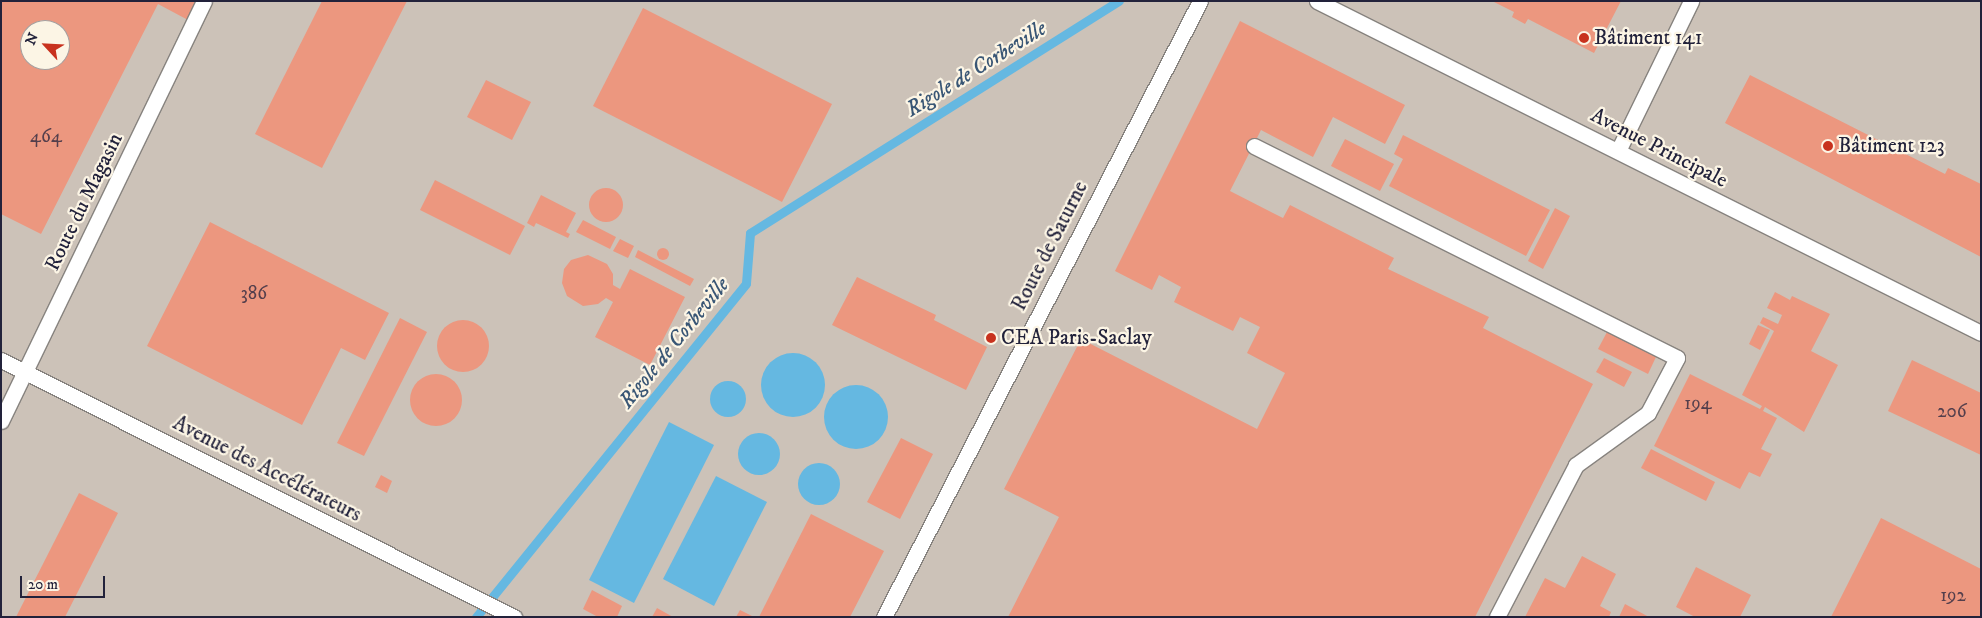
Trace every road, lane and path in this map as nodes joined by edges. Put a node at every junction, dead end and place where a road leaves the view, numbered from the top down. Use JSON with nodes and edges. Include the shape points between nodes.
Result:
{"nodes":[{"id":1,"x":204,"y":1,"type":"edge"},
{"id":2,"x":1200,"y":1,"type":"edge"},
{"id":3,"x":1317,"y":1,"type":"edge"},
{"id":4,"x":1691,"y":1,"type":"edge"},
{"id":5,"x":1254,"y":146,"type":"dead end"},
{"id":6,"x":1618,"y":151,"type":"junction"},
{"id":7,"x":1981,"y":333,"type":"edge"},
{"id":8,"x":1,"y":360,"type":"edge"},
{"id":9,"x":26,"y":372,"type":"junction"},
{"id":10,"x":1,"y":421,"type":"edge"},
{"id":11,"x":514,"y":617,"type":"edge"},
{"id":12,"x":884,"y":617,"type":"edge"},
{"id":13,"x":1497,"y":617,"type":"edge"}],
"edges":[{"from":1,"to":9,"type":"lane","name":"Route du Magasin"},
{"from":2,"to":12,"type":"lane","name":"Route de Saturne"},
{"from":3,"to":6,"type":"lane","name":"Avenue Principale"},
{"from":4,"to":6,"type":"lane"},
{"from":5,"to":13,"type":"lane","via":[[1677,358],[1648,413],[1576,465]]},
{"from":6,"to":7,"type":"lane","name":"Avenue Principale"},
{"from":8,"to":9,"type":"lane","name":"Avenue des Accélérateurs"},
{"from":9,"to":10,"type":"lane","name":"Route du Magasin"},
{"from":9,"to":11,"type":"lane","name":"Avenue des Accélérateurs"}]}
